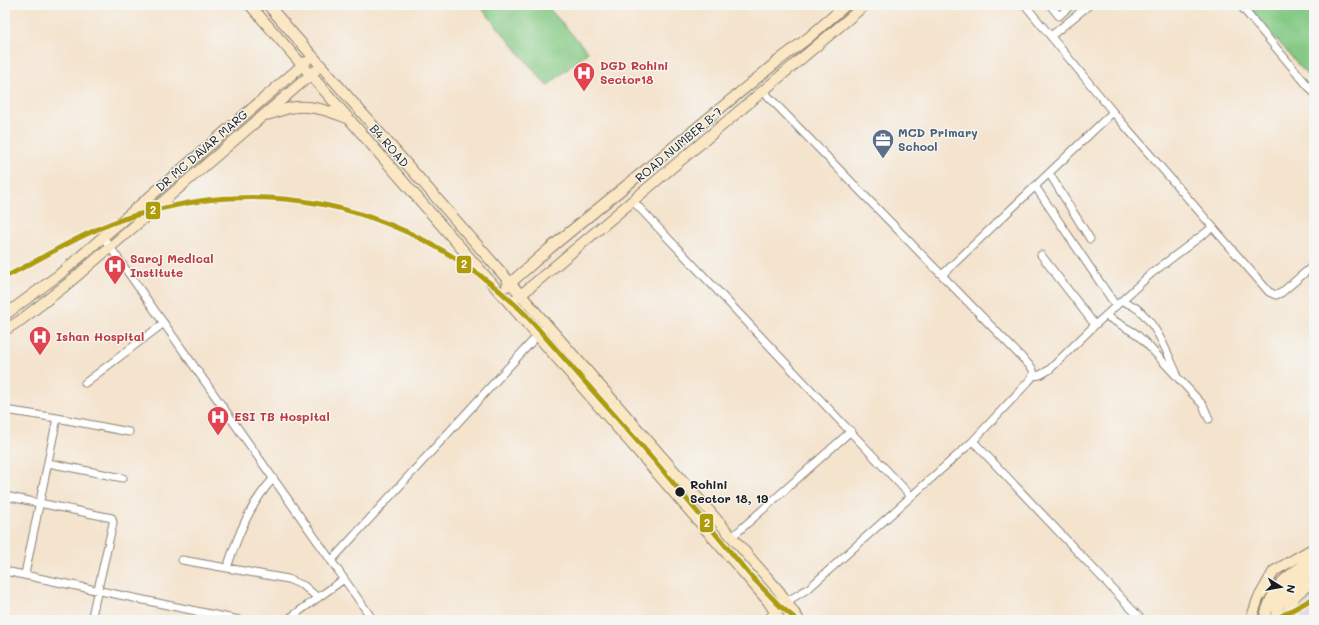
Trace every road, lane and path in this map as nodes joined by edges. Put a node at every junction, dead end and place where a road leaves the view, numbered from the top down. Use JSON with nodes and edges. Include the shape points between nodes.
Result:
{"nodes":[{"id":1,"x":250,"y":5,"type":"edge"},
{"id":2,"x":268,"y":5,"type":"edge"},
{"id":3,"x":846,"y":5,"type":"edge"},
{"id":4,"x":865,"y":5,"type":"edge"},
{"id":5,"x":1025,"y":5,"type":"edge"},
{"id":6,"x":1050,"y":5,"type":"edge"},
{"id":7,"x":1071,"y":5,"type":"edge"},
{"id":8,"x":1089,"y":5,"type":"edge"},
{"id":9,"x":1240,"y":5,"type":"edge"},
{"id":10,"x":1051,"y":36,"type":"junction"},
{"id":11,"x":808,"y":38,"type":"junction"},
{"id":12,"x":816,"y":47,"type":"junction"},
{"id":13,"x":313,"y":57,"type":"junction"},
{"id":14,"x":302,"y":65,"type":"junction"},
{"id":15,"x":322,"y":66,"type":"junction"},
{"id":16,"x":310,"y":75,"type":"junction"},
{"id":17,"x":763,"y":91,"type":"junction"},
{"id":18,"x":1314,"y":93,"type":"edge"},
{"id":19,"x":1113,"y":112,"type":"junction"},
{"id":20,"x":262,"y":116,"type":"junction"},
{"id":21,"x":349,"y":119,"type":"junction"},
{"id":22,"x":1049,"y":173,"type":"junction"},
{"id":23,"x":1035,"y":186,"type":"junction"},
{"id":24,"x":428,"y":189,"type":"junction"},
{"id":25,"x":417,"y":198,"type":"junction"},
{"id":26,"x":633,"y":201,"type":"junction"},
{"id":27,"x":1213,"y":227,"type":"junction"},
{"id":28,"x":103,"y":237,"type":"junction"},
{"id":29,"x":1090,"y":239,"type":"dead end"},
{"id":30,"x":111,"y":247,"type":"junction"},
{"id":31,"x":1041,"y":255,"type":"dead end"},
{"id":32,"x":1314,"y":265,"type":"edge"},
{"id":33,"x":942,"y":275,"type":"junction"},
{"id":34,"x":511,"y":283,"type":"junction"},
{"id":35,"x":499,"y":292,"type":"junction"},
{"id":36,"x":522,"y":296,"type":"junction"},
{"id":37,"x":1122,"y":300,"type":"junction"},
{"id":38,"x":510,"y":304,"type":"junction"},
{"id":39,"x":1116,"y":306,"type":"junction"},
{"id":40,"x":5,"y":315,"type":"edge"},
{"id":41,"x":1106,"y":316,"type":"junction"},
{"id":42,"x":164,"y":323,"type":"junction"},
{"id":43,"x":548,"y":326,"type":"junction"},
{"id":44,"x":1095,"y":326,"type":"junction"},
{"id":45,"x":5,"y":330,"type":"edge"},
{"id":46,"x":537,"y":336,"type":"junction"},
{"id":47,"x":1033,"y":376,"type":"junction"},
{"id":48,"x":1181,"y":381,"type":"junction"},
{"id":49,"x":85,"y":383,"type":"dead end"},
{"id":50,"x":5,"y":410,"type":"edge"},
{"id":51,"x":58,"y":418,"type":"junction"},
{"id":52,"x":1209,"y":419,"type":"dead end"},
{"id":53,"x":851,"y":431,"type":"junction"},
{"id":54,"x":129,"y":432,"type":"dead end"},
{"id":55,"x":973,"y":441,"type":"junction"},
{"id":56,"x":48,"y":463,"type":"junction"},
{"id":57,"x":123,"y":478,"type":"dead end"},
{"id":58,"x":273,"y":479,"type":"junction"},
{"id":59,"x":5,"y":496,"type":"edge"},
{"id":60,"x":911,"y":496,"type":"junction"},
{"id":61,"x":39,"y":503,"type":"junction"},
{"id":62,"x":732,"y":537,"type":"junction"},
{"id":63,"x":1314,"y":548,"type":"edge"},
{"id":64,"x":1314,"y":559,"type":"edge"},
{"id":65,"x":182,"y":560,"type":"dead end"},
{"id":66,"x":331,"y":561,"type":"junction"},
{"id":67,"x":227,"y":568,"type":"junction"},
{"id":68,"x":1314,"y":570,"type":"edge"},
{"id":69,"x":5,"y":571,"type":"edge"},
{"id":70,"x":26,"y":574,"type":"junction"},
{"id":71,"x":344,"y":579,"type":"junction"},
{"id":72,"x":1314,"y":582,"type":"edge"},
{"id":73,"x":98,"y":590,"type":"junction"},
{"id":74,"x":318,"y":598,"type":"junction"},
{"id":75,"x":786,"y":602,"type":"junction"},
{"id":76,"x":777,"y":616,"type":"edge"},
{"id":77,"x":91,"y":620,"type":"edge"},
{"id":78,"x":239,"y":620,"type":"edge"},
{"id":79,"x":287,"y":620,"type":"edge"},
{"id":80,"x":373,"y":620,"type":"edge"},
{"id":81,"x":766,"y":620,"type":"edge"},
{"id":82,"x":799,"y":620,"type":"edge"},
{"id":83,"x":1142,"y":620,"type":"edge"},
{"id":84,"x":1251,"y":620,"type":"edge"},
{"id":85,"x":1264,"y":620,"type":"edge"},
{"id":86,"x":1275,"y":620,"type":"edge"},
{"id":87,"x":1286,"y":620,"type":"edge"}],
"edges":[{"from":1,"to":14,"type":"street","name":"B4 ROAD"},
{"from":2,"to":13,"type":"street","name":"B4 ROAD"},
{"from":3,"to":11,"type":"street","name":"ROAD NUMBER B-7"},
{"from":4,"to":12,"type":"street","name":"ROAD NUMBER B-7"},
{"from":5,"to":10,"type":"street"},
{"from":6,"to":7,"type":"street","via":[[1059,16]]},
{"from":8,"to":10,"type":"street"},
{"from":9,"to":18,"type":"street"},
{"from":10,"to":19,"type":"street"},
{"from":11,"to":12,"type":"street"},
{"from":11,"to":34,"type":"street","name":"ROAD NUMBER B-7"},
{"from":12,"to":17,"type":"street","name":"ROAD NUMBER B-7"},
{"from":13,"to":14,"type":"street"},
{"from":13,"to":15,"type":"street","name":"B4 ROAD"},
{"from":14,"to":16,"type":"street","name":"B4 ROAD"},
{"from":14,"to":28,"type":"street"},
{"from":15,"to":16,"type":"street","name":"DR MC DAVAR MARG"},
{"from":15,"to":24,"type":"street","name":"B4 ROAD"},
{"from":16,"to":20,"type":"street","name":"DR MC DAVAR MARG"},
{"from":16,"to":21,"type":"street","name":"B4 ROAD"},
{"from":17,"to":26,"type":"street","name":"ROAD NUMBER B-7"},
{"from":17,"to":33,"type":"street"},
{"from":19,"to":22,"type":"street"},
{"from":19,"to":27,"type":"street"},
{"from":20,"to":21,"type":"street","via":[[291,108],[306,107]]},
{"from":20,"to":30,"type":"street","name":"DR MC DAVAR MARG"},
{"from":21,"to":25,"type":"street","name":"B4 ROAD"},
{"from":22,"to":23,"type":"street"},
{"from":22,"to":29,"type":"street"},
{"from":23,"to":33,"type":"street"},
{"from":23,"to":39,"type":"street"},
{"from":24,"to":25,"type":"street"},
{"from":24,"to":34,"type":"street","name":"B4 ROAD"},
{"from":25,"to":35,"type":"street","name":"B4 ROAD"},
{"from":26,"to":36,"type":"street","name":"ROAD NUMBER B-7"},
{"from":26,"to":53,"type":"street"},
{"from":27,"to":32,"type":"street","via":[[1272,294],[1281,293]]},
{"from":27,"to":37,"type":"street","via":[[1152,273]]},
{"from":28,"to":30,"type":"street"},
{"from":28,"to":40,"type":"street","via":[[60,274]]},
{"from":30,"to":42,"type":"street"},
{"from":30,"to":45,"type":"street","name":"DR MC DAVAR MARG"},
{"from":31,"to":44,"type":"street"},
{"from":33,"to":47,"type":"street","via":[[1032,368]]},
{"from":34,"to":35,"type":"street","name":"ROAD NUMBER B-7"},
{"from":34,"to":36,"type":"street","name":"B4 ROAD"},
{"from":35,"to":38,"type":"street","name":"B4 ROAD"},
{"from":36,"to":38,"type":"street","name":"ROAD NUMBER B-7"},
{"from":36,"to":43,"type":"street","name":"B4 ROAD"},
{"from":37,"to":39,"type":"street"},
{"from":37,"to":48,"type":"street","via":[[1138,309],[1159,335]]},
{"from":38,"to":46,"type":"street","name":"B4 ROAD"},
{"from":39,"to":41,"type":"street"},
{"from":41,"to":44,"type":"street"},
{"from":41,"to":48,"type":"street","via":[[1135,333]]},
{"from":42,"to":49,"type":"street"},
{"from":42,"to":58,"type":"street"},
{"from":43,"to":46,"type":"street"},
{"from":43,"to":62,"type":"street","name":"B4 ROAD"},
{"from":44,"to":47,"type":"street","via":[[1049,370]]},
{"from":46,"to":66,"type":"street"},
{"from":46,"to":76,"type":"street","name":"B4 ROAD","via":[[762,595]]},
{"from":47,"to":55,"type":"street"},
{"from":48,"to":52,"type":"street","via":[[1203,405]]},
{"from":50,"to":51,"type":"street"},
{"from":51,"to":54,"type":"street"},
{"from":51,"to":56,"type":"street"},
{"from":53,"to":60,"type":"street"},
{"from":53,"to":62,"type":"street"},
{"from":55,"to":60,"type":"street"},
{"from":55,"to":83,"type":"street"},
{"from":56,"to":57,"type":"street"},
{"from":56,"to":61,"type":"street"},
{"from":58,"to":66,"type":"street"},
{"from":58,"to":67,"type":"street","via":[[253,506]]},
{"from":59,"to":61,"type":"street"},
{"from":60,"to":75,"type":"street","via":[[809,588]]},
{"from":61,"to":70,"type":"street"},
{"from":61,"to":73,"type":"street","via":[[112,518]]},
{"from":62,"to":75,"type":"street","name":"B4 ROAD"},
{"from":63,"to":84,"type":"street","via":[[1274,571],[1258,599]]},
{"from":64,"to":85,"type":"street","via":[[1280,582],[1269,602]]},
{"from":65,"to":67,"type":"street"},
{"from":66,"to":71,"type":"street"},
{"from":67,"to":74,"type":"street","via":[[297,582]]},
{"from":68,"to":86,"type":"street","via":[[1299,579],[1285,593],[1279,603]]},
{"from":69,"to":70,"type":"street"},
{"from":70,"to":73,"type":"street"},
{"from":71,"to":74,"type":"street"},
{"from":71,"to":80,"type":"street"},
{"from":72,"to":87,"type":"street","via":[[1291,601]]},
{"from":73,"to":77,"type":"street"},
{"from":73,"to":78,"type":"street"},
{"from":74,"to":79,"type":"street"},
{"from":75,"to":76,"type":"street"},
{"from":75,"to":82,"type":"street","name":"B4 ROAD"},
{"from":76,"to":81,"type":"street"}]}
